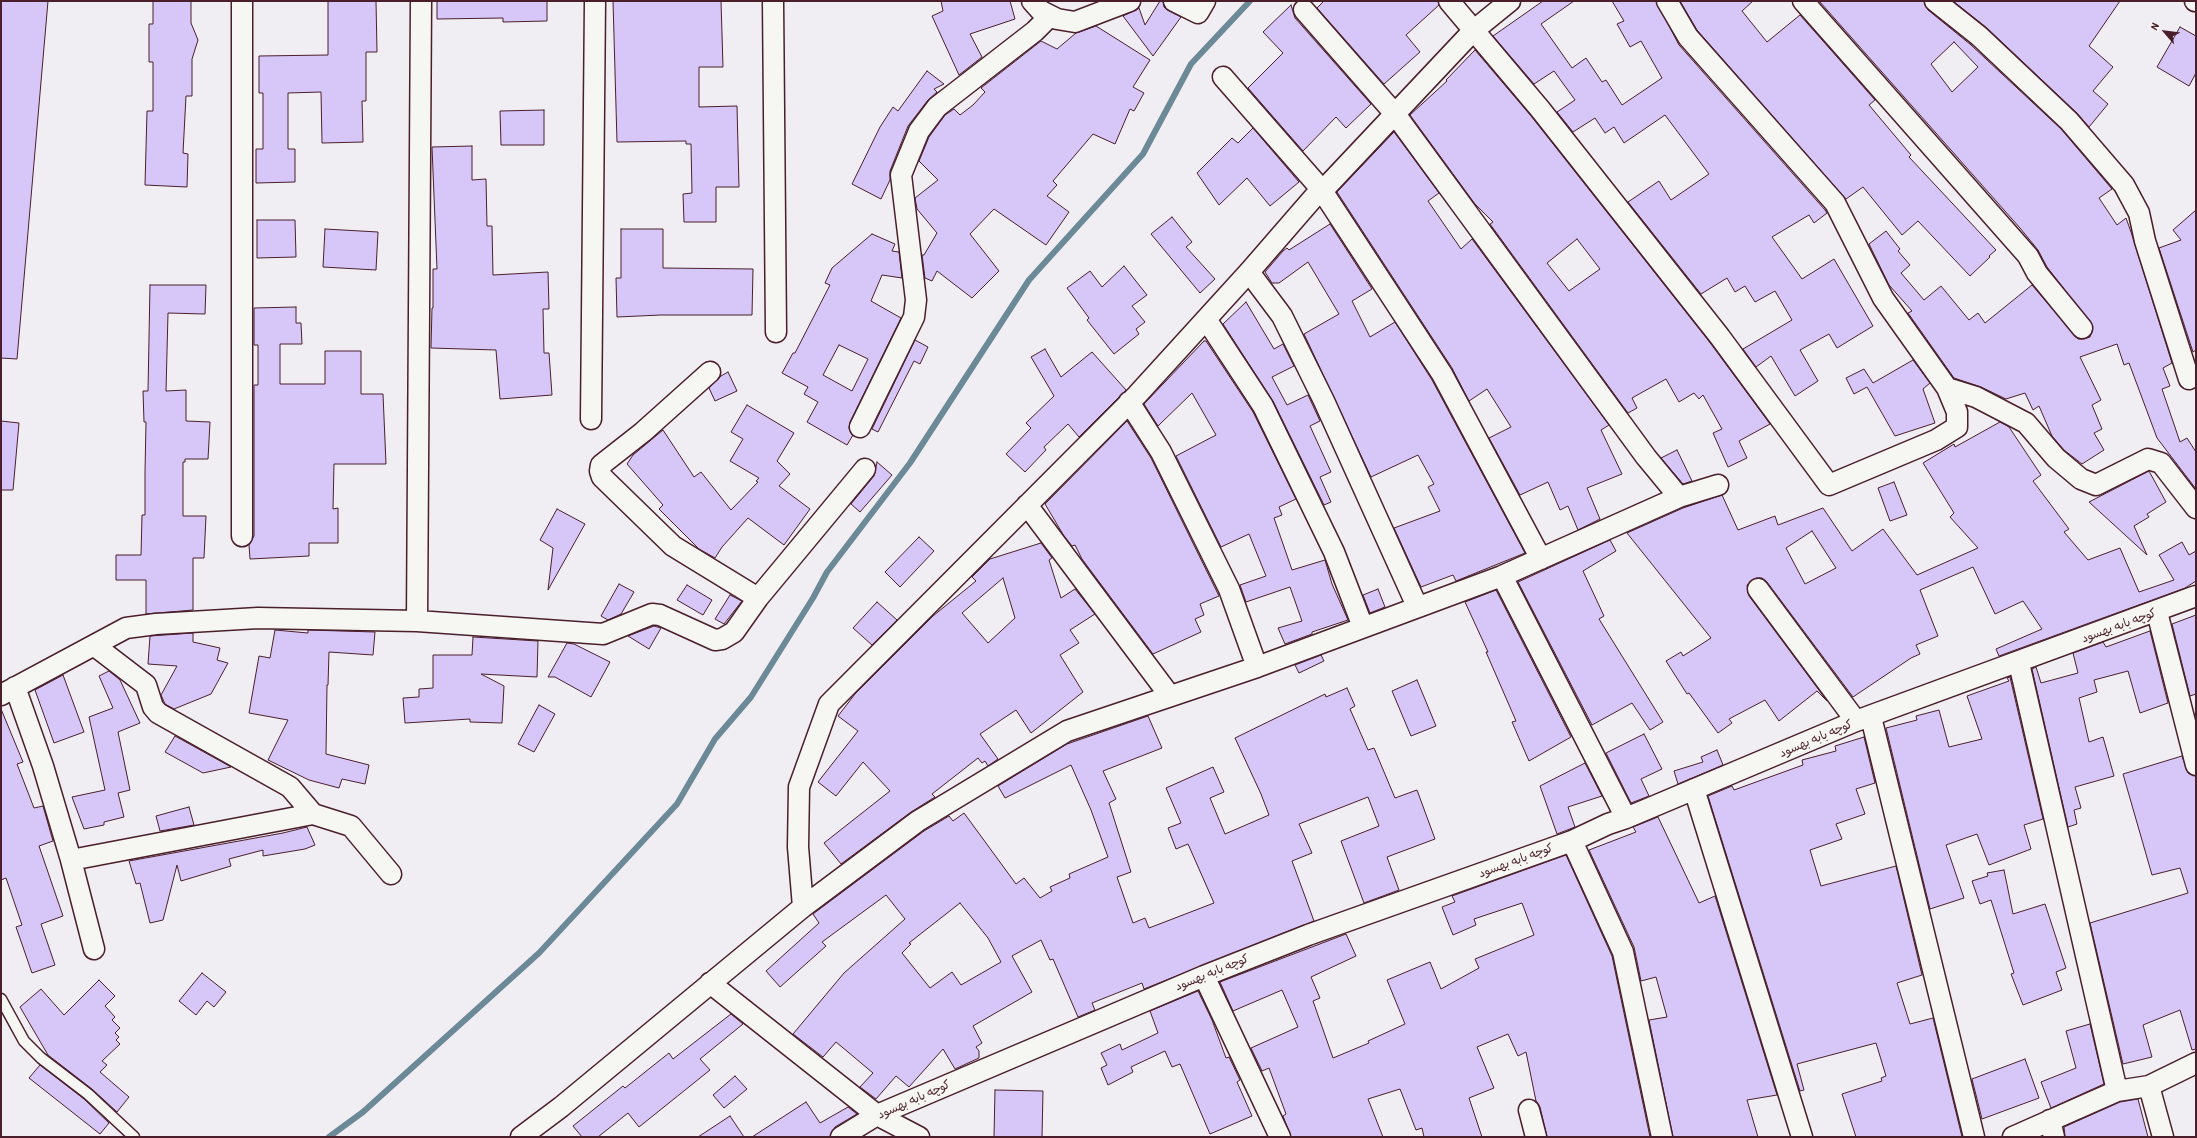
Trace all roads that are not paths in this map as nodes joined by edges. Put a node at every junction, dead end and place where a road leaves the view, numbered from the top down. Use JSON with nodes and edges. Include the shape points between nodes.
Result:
{"nodes":[{"id":1,"x":242,"y":1,"type":"edge"},
{"id":2,"x":421,"y":1,"type":"edge"},
{"id":3,"x":595,"y":1,"type":"edge"},
{"id":4,"x":773,"y":1,"type":"edge"},
{"id":5,"x":1032,"y":1,"type":"edge"},
{"id":6,"x":1130,"y":1,"type":"edge"},
{"id":7,"x":1174,"y":1,"type":"edge"},
{"id":8,"x":1205,"y":1,"type":"edge"},
{"id":9,"x":1449,"y":1,"type":"edge"},
{"id":10,"x":1510,"y":1,"type":"edge"},
{"id":11,"x":1667,"y":1,"type":"edge"},
{"id":12,"x":1803,"y":1,"type":"edge"},
{"id":13,"x":1935,"y":1,"type":"edge"},
{"id":14,"x":1304,"y":10,"type":"dead end"},
{"id":15,"x":1050,"y":16,"type":"junction"},
{"id":16,"x":1473,"y":31,"type":"junction"},
{"id":17,"x":1223,"y":77,"type":"dead end"},
{"id":18,"x":1395,"y":114,"type":"junction"},
{"id":19,"x":1321,"y":189,"type":"junction"},
{"id":20,"x":1249,"y":272,"type":"junction"},
{"id":21,"x":1206,"y":319,"type":"junction"},
{"id":22,"x":2082,"y":328,"type":"dead end"},
{"id":23,"x":776,"y":332,"type":"dead end"},
{"id":24,"x":710,"y":372,"type":"dead end"},
{"id":25,"x":2189,"y":379,"type":"dead end"},
{"id":26,"x":1947,"y":388,"type":"junction"},
{"id":27,"x":1129,"y":402,"type":"junction"},
{"id":28,"x":591,"y":419,"type":"dead end"},
{"id":29,"x":860,"y":427,"type":"dead end"},
{"id":30,"x":865,"y":470,"type":"dead end"},
{"id":31,"x":1718,"y":484,"type":"dead end"},
{"id":32,"x":1679,"y":497,"type":"junction"},
{"id":33,"x":1027,"y":505,"type":"junction"},
{"id":34,"x":2196,"y":508,"type":"edge"},
{"id":35,"x":242,"y":536,"type":"dead end"},
{"id":36,"x":1541,"y":559,"type":"junction"},
{"id":37,"x":1502,"y":576,"type":"junction"},
{"id":38,"x":1758,"y":589,"type":"dead end"},
{"id":39,"x":2196,"y":596,"type":"edge"},
{"id":40,"x":758,"y":598,"type":"junction"},
{"id":41,"x":1417,"y":606,"type":"junction"},
{"id":42,"x":2157,"y":612,"type":"junction"},
{"id":43,"x":417,"y":621,"type":"junction"},
{"id":44,"x":1363,"y":627,"type":"junction"},
{"id":45,"x":95,"y":646,"type":"junction"},
{"id":46,"x":2019,"y":663,"type":"junction"},
{"id":47,"x":1257,"y":667,"type":"junction"},
{"id":48,"x":8,"y":691,"type":"edge"},
{"id":49,"x":1170,"y":696,"type":"junction"},
{"id":50,"x":1864,"y":719,"type":"junction"},
{"id":51,"x":2196,"y":765,"type":"edge"},
{"id":52,"x":1694,"y":789,"type":"junction"},
{"id":53,"x":313,"y":814,"type":"junction"},
{"id":54,"x":1626,"y":818,"type":"junction"},
{"id":55,"x":1572,"y":841,"type":"junction"},
{"id":56,"x":71,"y":860,"type":"junction"},
{"id":57,"x":391,"y":874,"type":"dead end"},
{"id":58,"x":803,"y":907,"type":"junction"},
{"id":59,"x":94,"y":949,"type":"dead end"},
{"id":60,"x":1204,"y":976,"type":"junction"},
{"id":61,"x":710,"y":983,"type":"junction"},
{"id":62,"x":1,"y":999,"type":"edge"},
{"id":63,"x":2196,"y":1063,"type":"edge"},
{"id":64,"x":2149,"y":1086,"type":"junction"},
{"id":65,"x":2117,"y":1091,"type":"junction"},
{"id":66,"x":1529,"y":1110,"type":"dead end"},
{"id":67,"x":877,"y":1115,"type":"junction"},
{"id":68,"x":2052,"y":1128,"type":"edge"},
{"id":69,"x":134,"y":1137,"type":"edge"},
{"id":70,"x":521,"y":1137,"type":"edge"},
{"id":71,"x":841,"y":1137,"type":"edge"},
{"id":72,"x":919,"y":1137,"type":"edge"},
{"id":73,"x":1280,"y":1137,"type":"edge"},
{"id":74,"x":1536,"y":1137,"type":"edge"},
{"id":75,"x":1662,"y":1137,"type":"edge"},
{"id":76,"x":1802,"y":1137,"type":"edge"},
{"id":77,"x":1974,"y":1137,"type":"edge"},
{"id":78,"x":2013,"y":1137,"type":"edge"},
{"id":79,"x":2163,"y":1137,"type":"edge"}],
"edges":[{"from":1,"to":35,"type":"street"},
{"from":2,"to":43,"type":"street"},
{"from":3,"to":28,"type":"street"},
{"from":4,"to":23,"type":"street"},
{"from":5,"to":15,"type":"street"},
{"from":6,"to":15,"type":"street","via":[[1075,22]]},
{"from":7,"to":8,"type":"street","via":[[1198,13]]},
{"from":9,"to":16,"type":"street"},
{"from":10,"to":16,"type":"street"},
{"from":11,"to":26,"type":"street","via":[[1688,37],[1835,203],[1883,298]]},
{"from":12,"to":22,"type":"street","via":[[2028,256],[2037,274]]},
{"from":13,"to":25,"type":"street","via":[[1979,36],[2069,121],[2124,185],[2139,213],[2145,241]]},
{"from":14,"to":18,"type":"street"},
{"from":15,"to":29,"type":"street","via":[[1036,31],[937,107],[919,131],[901,175],[916,300],[914,317]]},
{"from":16,"to":18,"type":"street"},
{"from":16,"to":26,"type":"street","via":[[1540,109],[1720,337],[1829,485],[1936,440],[1956,427],[1957,412]]},
{"from":17,"to":19,"type":"street"},
{"from":18,"to":19,"type":"street","via":[[1328,185]]},
{"from":18,"to":32,"type":"street","via":[[1641,450]]},
{"from":19,"to":20,"type":"street"},
{"from":19,"to":36,"type":"street","via":[[1442,374]]},
{"from":20,"to":21,"type":"street"},
{"from":20,"to":41,"type":"street","via":[[1282,316],[1324,401]]},
{"from":21,"to":27,"type":"street"},
{"from":21,"to":44,"type":"street","via":[[1263,406],[1334,552]]},
{"from":24,"to":40,"type":"street","via":[[643,432],[601,465],[600,471],[602,477],[674,546]]},
{"from":26,"to":34,"type":"street","via":[[1976,398],[2026,423],[2056,458],[2081,479],[2096,485],[2148,459],[2161,464]]},
{"from":27,"to":33,"type":"street"},
{"from":27,"to":47,"type":"street","via":[[1161,452],[1230,589]]},
{"from":30,"to":40,"type":"street"},
{"from":31,"to":32,"type":"street"},
{"from":32,"to":36,"type":"street"},
{"from":33,"to":49,"type":"street"},
{"from":33,"to":58,"type":"street","via":[[829,704],[799,787],[798,847]]},
{"from":36,"to":37,"type":"street"},
{"from":37,"to":41,"type":"street"},
{"from":37,"to":54,"type":"street"},
{"from":38,"to":50,"type":"street"},
{"from":39,"to":42,"type":"street","name":"کوچه بابه بهسود"},
{"from":40,"to":43,"type":"street","via":[[734,632],[715,640],[660,615],[652,614],[603,634]]},
{"from":41,"to":44,"type":"street"},
{"from":42,"to":46,"type":"street","name":"کوچه بابه بهسود"},
{"from":42,"to":51,"type":"street"},
{"from":43,"to":45,"type":"street","via":[[258,618],[156,624],[126,628]]},
{"from":44,"to":47,"type":"street"},
{"from":45,"to":48,"type":"street"},
{"from":45,"to":53,"type":"street","via":[[146,685],[153,707],[158,713],[290,787]]},
{"from":46,"to":50,"type":"street","name":"کوچه بابه بهسود"},
{"from":46,"to":65,"type":"street"},
{"from":47,"to":49,"type":"street"},
{"from":48,"to":56,"type":"street","via":[[43,766]]},
{"from":49,"to":58,"type":"street","via":[[1067,731],[918,821]]},
{"from":50,"to":52,"type":"street","name":"کوچه بابه بهسود"},
{"from":50,"to":77,"type":"street"},
{"from":52,"to":54,"type":"street","name":"کوچه بابه بهسود"},
{"from":52,"to":76,"type":"street"},
{"from":53,"to":56,"type":"street"},
{"from":53,"to":57,"type":"street","via":[[351,826]]},
{"from":54,"to":55,"type":"street","name":"کوچه بابه بهسود"},
{"from":55,"to":60,"type":"street","name":"کوچه بابه بهسود","via":[[1308,935]]},
{"from":55,"to":75,"type":"street","via":[[1623,952]]},
{"from":56,"to":59,"type":"street"},
{"from":58,"to":61,"type":"street"},
{"from":60,"to":67,"type":"street","name":"کوچه بابه بهسود"},
{"from":60,"to":73,"type":"street"},
{"from":61,"to":67,"type":"street"},
{"from":61,"to":70,"type":"street","via":[[562,1107]]},
{"from":62,"to":69,"type":"lane","via":[[24,1041],[41,1058],[88,1094]]},
{"from":63,"to":64,"type":"street"},
{"from":64,"to":65,"type":"street"},
{"from":64,"to":79,"type":"street"},
{"from":65,"to":68,"type":"street"},
{"from":66,"to":74,"type":"street"},
{"from":67,"to":71,"type":"street","name":"کوچه بابه بهسود"},
{"from":67,"to":72,"type":"street"},
{"from":68,"to":78,"type":"street"}]}
